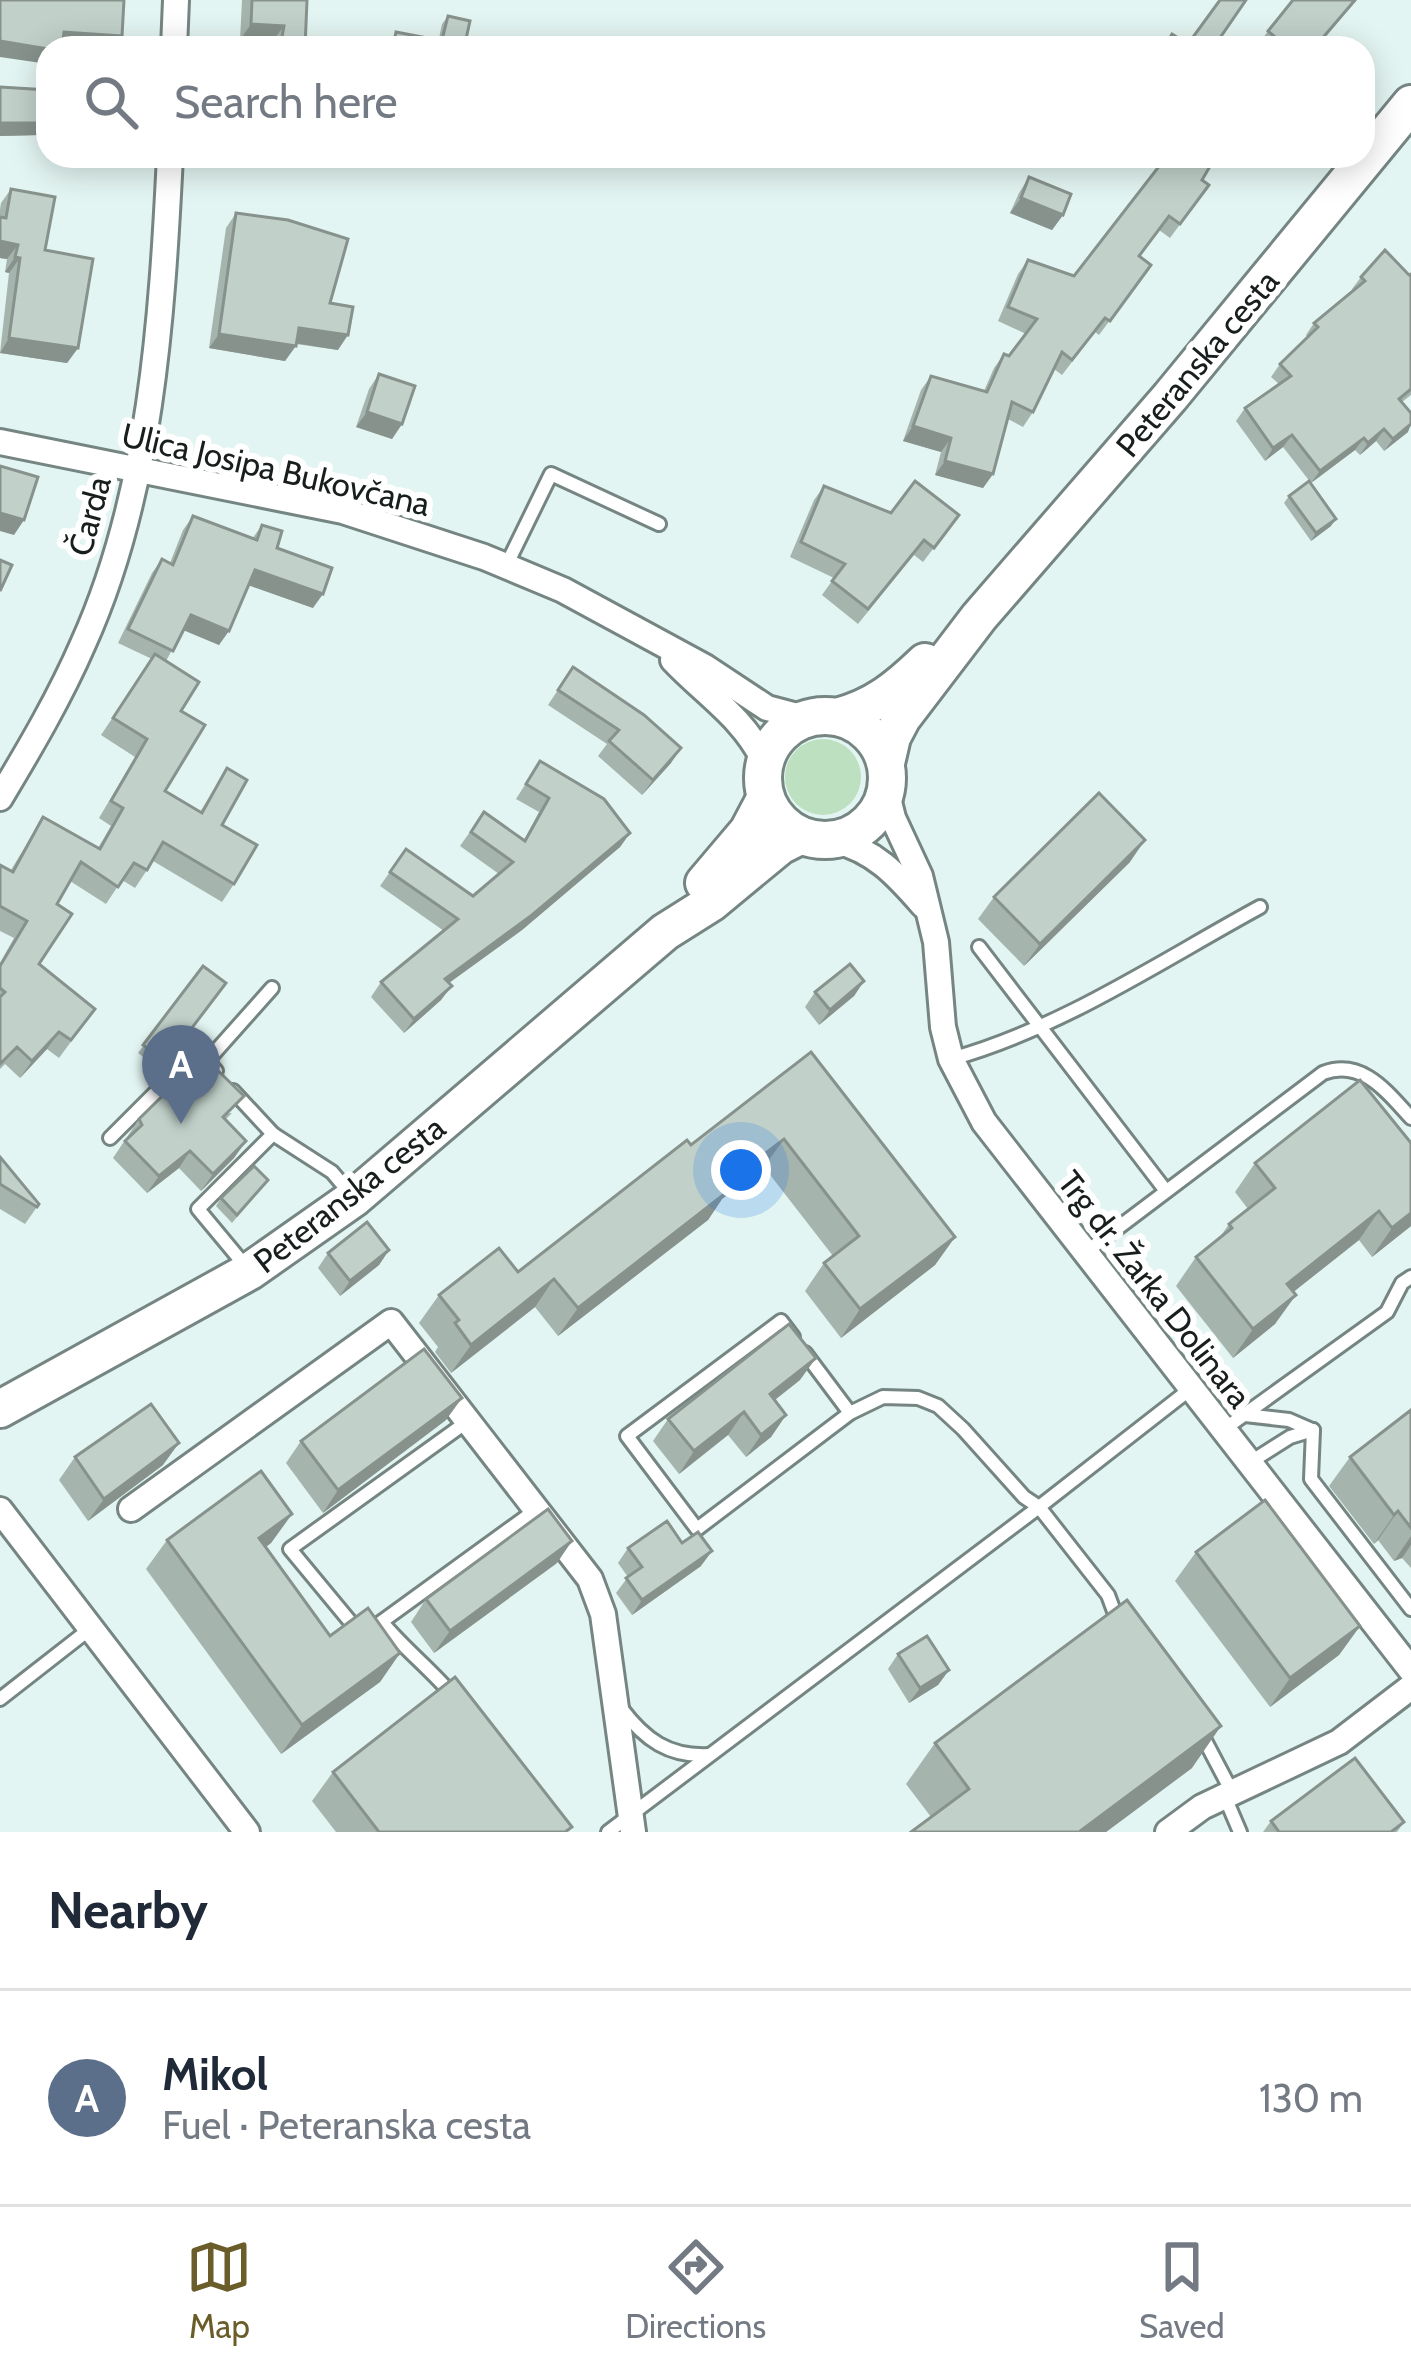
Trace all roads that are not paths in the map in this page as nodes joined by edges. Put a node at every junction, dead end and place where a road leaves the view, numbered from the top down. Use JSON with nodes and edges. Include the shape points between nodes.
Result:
{"nodes":[{"id":1,"x":176,"y":0,"type":"edge"},
{"id":2,"x":174,"y":36,"type":"edge"},
{"id":3,"x":1411,"y":104,"type":"edge"},
{"id":4,"x":1375,"y":148,"type":"edge"},
{"id":5,"x":169,"y":168,"type":"edge"},
{"id":6,"x":1358,"y":168,"type":"edge"},
{"id":7,"x":0,"y":442,"type":"edge"},
{"id":8,"x":135,"y":471,"type":"junction"},
{"id":9,"x":659,"y":524,"type":"dead end"},
{"id":10,"x":506,"y":566,"type":"junction"},
{"id":11,"x":979,"y":617,"type":"junction"},
{"id":12,"x":659,"y":645,"type":"junction"},
{"id":13,"x":821,"y":718,"type":"junction"},
{"id":14,"x":764,"y":761,"type":"junction"},
{"id":15,"x":886,"y":777,"type":"junction"},
{"id":16,"x":0,"y":798,"type":"edge"},
{"id":17,"x":765,"y":799,"type":"junction"},
{"id":18,"x":817,"y":838,"type":"junction"},
{"id":19,"x":1260,"y":907,"type":"dead end"},
{"id":20,"x":928,"y":911,"type":"junction"},
{"id":21,"x":665,"y":932,"type":"junction"},
{"id":22,"x":979,"y":947,"type":"dead end"},
{"id":23,"x":272,"y":988,"type":"dead end"},
{"id":24,"x":1043,"y":1027,"type":"junction"},
{"id":25,"x":951,"y":1059,"type":"junction"},
{"id":26,"x":207,"y":1061,"type":"junction"},
{"id":27,"x":1411,"y":1118,"type":"edge"},
{"id":28,"x":273,"y":1134,"type":"junction"},
{"id":29,"x":110,"y":1138,"type":"dead end"},
{"id":30,"x":1166,"y":1191,"type":"junction"},
{"id":31,"x":354,"y":1198,"type":"junction"},
{"id":32,"x":1084,"y":1252,"type":"junction"},
{"id":33,"x":250,"y":1271,"type":"junction"},
{"id":34,"x":1411,"y":1276,"type":"edge"},
{"id":35,"x":1189,"y":1390,"type":"junction"},
{"id":36,"x":0,"y":1409,"type":"edge"},
{"id":37,"x":850,"y":1413,"type":"junction"},
{"id":38,"x":1245,"y":1415,"type":"junction"},
{"id":39,"x":469,"y":1420,"type":"junction"},
{"id":40,"x":1222,"y":1430,"type":"junction"},
{"id":41,"x":1313,"y":1430,"type":"junction"},
{"id":42,"x":1249,"y":1463,"type":"junction"},
{"id":43,"x":538,"y":1508,"type":"junction"},
{"id":44,"x":1040,"y":1508,"type":"junction"},
{"id":45,"x":131,"y":1509,"type":"dead end"},
{"id":46,"x":0,"y":1510,"type":"edge"},
{"id":47,"x":1411,"y":1609,"type":"edge"},
{"id":48,"x":382,"y":1622,"type":"junction"},
{"id":49,"x":92,"y":1628,"type":"junction"},
{"id":50,"x":1120,"y":1628,"type":"edge"},
{"id":51,"x":1411,"y":1670,"type":"edge"},
{"id":52,"x":1411,"y":1688,"type":"edge"},
{"id":53,"x":0,"y":1699,"type":"edge"},
{"id":54,"x":616,"y":1700,"type":"junction"},
{"id":55,"x":469,"y":1718,"type":"edge"},
{"id":56,"x":1198,"y":1728,"type":"edge"},
{"id":57,"x":710,"y":1755,"type":"junction"},
{"id":58,"x":1228,"y":1794,"type":"junction"},
{"id":59,"x":632,"y":1823,"type":"edge"},
{"id":60,"x":247,"y":1832,"type":"edge"},
{"id":61,"x":608,"y":1832,"type":"edge"},
{"id":62,"x":1168,"y":1832,"type":"edge"},
{"id":63,"x":1240,"y":1832,"type":"edge"}],
"edges":[{"from":1,"to":2,"type":"street"},
{"from":3,"to":4,"type":"main road","name":"Peteranska cesta"},
{"from":5,"to":8,"type":"street","name":"Čarda","via":[[148,411]]},
{"from":6,"to":11,"type":"main road","name":"Peteranska cesta"},
{"from":7,"to":8,"type":"street","name":"Ulica Josipa Bukovčana"},
{"from":8,"to":10,"type":"street","name":"Ulica Josipa Bukovčana","via":[[343,511]]},
{"from":8,"to":16,"type":"street","name":"Čarda","via":[[85,641]]},
{"from":9,"to":10,"type":"lane","via":[[551,474]]},
{"from":10,"to":12,"type":"street","name":"Ulica Josipa Bukovčana"},
{"from":11,"to":13,"type":"main road","name":"Peteranska cesta","via":[[896,689],[863,710]]},
{"from":11,"to":15,"type":"main road","name":"Peteranska cesta","via":[[902,718]]},
{"from":12,"to":13,"type":"street","name":"Ulica Josipa Bukovčana","via":[[767,708]]},
{"from":12,"to":14,"type":"street","name":"Ulica Josipa Bukovčana","via":[[729,711]]},
{"from":13,"to":14,"type":"main road","via":[[787,728]]},
{"from":13,"to":15,"type":"main road","via":[[868,733]]},
{"from":14,"to":17,"type":"main road"},
{"from":15,"to":18,"type":"main road","via":[[868,823],[852,835]]},
{"from":15,"to":20,"type":"street","name":"Trg dr. Žarka Dolinara"},
{"from":17,"to":18,"type":"main road","via":[[775,816]]},
{"from":17,"to":21,"type":"main road","name":"Peteranska cesta"},
{"from":18,"to":20,"type":"street","via":[[882,861]]},
{"from":18,"to":21,"type":"main road","name":"Peteranska cesta","via":[[780,846]]},
{"from":19,"to":24,"type":"lane"},
{"from":20,"to":25,"type":"street","name":"Trg dr. Žarka Dolinara"},
{"from":21,"to":31,"type":"main road","name":"Peteranska cesta"},
{"from":22,"to":24,"type":"lane"},
{"from":23,"to":26,"type":"lane"},
{"from":24,"to":25,"type":"lane"},
{"from":24,"to":30,"type":"lane"},
{"from":25,"to":32,"type":"street","name":"Trg dr. Žarka Dolinara","via":[[984,1122]]},
{"from":26,"to":28,"type":"lane"},
{"from":26,"to":29,"type":"lane","via":[[197,1051]]},
{"from":27,"to":30,"type":"lane","via":[[1383,1087],[1356,1069],[1337,1068]]},
{"from":28,"to":31,"type":"lane","via":[[332,1172]]},
{"from":28,"to":33,"type":"lane","via":[[198,1209]]},
{"from":30,"to":32,"type":"lane"},
{"from":31,"to":33,"type":"main road","name":"Peteranska cesta"},
{"from":32,"to":35,"type":"street","name":"Trg dr. Žarka Dolinara"},
{"from":33,"to":36,"type":"main road","name":"Peteranska cesta"},
{"from":34,"to":38,"type":"lane","via":[[1387,1312]]},
{"from":35,"to":40,"type":"street","name":"Trg dr. Žarka Dolinara"},
{"from":35,"to":44,"type":"lane"},
{"from":37,"to":37,"type":"lane","via":[[697,1529],[627,1436],[782,1322]]},
{"from":37,"to":44,"type":"lane","via":[[883,1396],[938,1406]]},
{"from":38,"to":40,"type":"lane"},
{"from":38,"to":41,"type":"lane"},
{"from":39,"to":43,"type":"street"},
{"from":39,"to":45,"type":"street","via":[[391,1322]]},
{"from":39,"to":48,"type":"lane","via":[[290,1549],[362,1636]]},
{"from":40,"to":42,"type":"street","name":"Trg dr. Žarka Dolinara"},
{"from":41,"to":42,"type":"lane"},
{"from":41,"to":47,"type":"lane","via":[[1311,1479]]},
{"from":42,"to":51,"type":"street","name":"Trg dr. Žarka Dolinara"},
{"from":43,"to":48,"type":"lane"},
{"from":43,"to":54,"type":"street","via":[[598,1597]]},
{"from":44,"to":50,"type":"lane","via":[[1108,1595]]},
{"from":44,"to":57,"type":"lane"},
{"from":46,"to":49,"type":"street"},
{"from":48,"to":55,"type":"lane"},
{"from":49,"to":53,"type":"lane"},
{"from":49,"to":60,"type":"street"},
{"from":52,"to":58,"type":"street","via":[[1340,1742]]},
{"from":54,"to":57,"type":"lane","via":[[650,1741]]},
{"from":54,"to":59,"type":"street"},
{"from":56,"to":58,"type":"lane"},
{"from":57,"to":59,"type":"lane"},
{"from":58,"to":62,"type":"street"},
{"from":58,"to":63,"type":"lane"},
{"from":59,"to":61,"type":"lane"}]}
